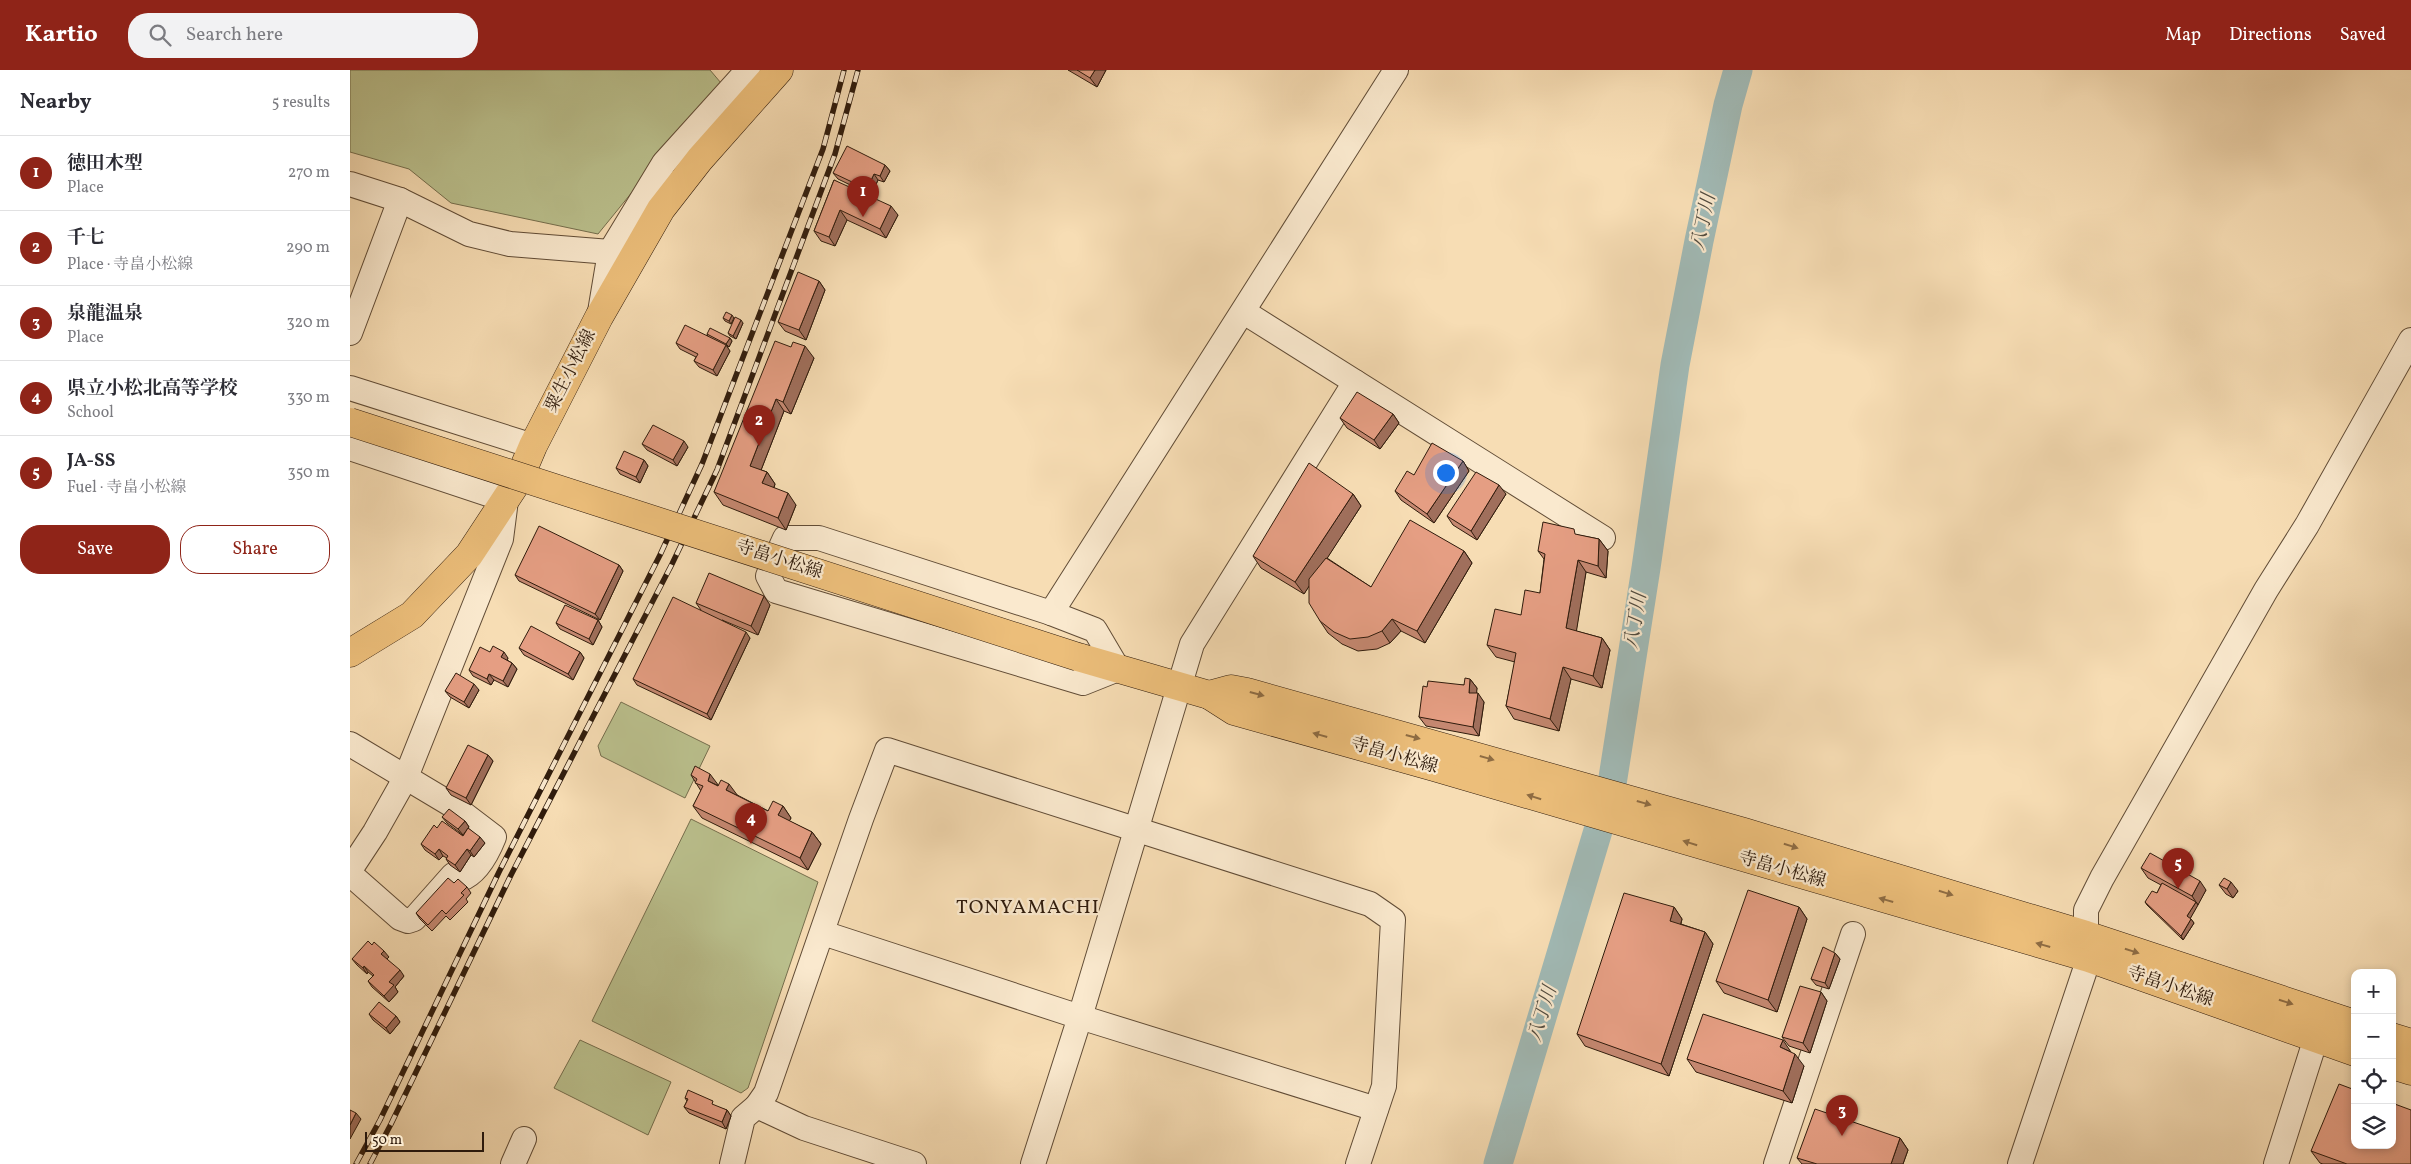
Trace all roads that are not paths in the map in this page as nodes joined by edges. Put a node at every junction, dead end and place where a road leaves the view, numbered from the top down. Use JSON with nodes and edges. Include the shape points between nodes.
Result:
{"nodes":[{"id":1,"x":748,"y":70,"type":"edge"},
{"id":2,"x":779,"y":70,"type":"edge"},
{"id":3,"x":1396,"y":70,"type":"edge"},
{"id":4,"x":350,"y":184,"type":"edge"},
{"id":5,"x":400,"y":200,"type":"junction"},
{"id":6,"x":610,"y":252,"type":"junction"},
{"id":7,"x":1244,"y":312,"type":"junction"},
{"id":8,"x":599,"y":317,"type":"junction"},
{"id":9,"x":350,"y":333,"type":"edge"},
{"id":10,"x":2411,"y":340,"type":"edge"},
{"id":11,"x":1355,"y":382,"type":"junction"},
{"id":12,"x":350,"y":388,"type":"edge"},
{"id":13,"x":350,"y":422,"type":"edge"},
{"id":14,"x":533,"y":446,"type":"junction"},
{"id":15,"x":350,"y":448,"type":"edge"},
{"id":16,"x":506,"y":500,"type":"junction"},
{"id":17,"x":1603,"y":538,"type":"dead end"},
{"id":18,"x":1051,"y":613,"type":"junction"},
{"id":19,"x":350,"y":653,"type":"edge"},
{"id":20,"x":1118,"y":669,"type":"junction"},
{"id":21,"x":1180,"y":687,"type":"junction"},
{"id":22,"x":350,"y":744,"type":"edge"},
{"id":23,"x":406,"y":777,"type":"junction"},
{"id":24,"x":1137,"y":829,"type":"junction"},
{"id":25,"x":350,"y":870,"type":"edge"},
{"id":26,"x":350,"y":874,"type":"edge"},
{"id":27,"x":823,"y":933,"type":"junction"},
{"id":28,"x":1853,"y":934,"type":"dead end"},
{"id":29,"x":2088,"y":947,"type":"junction"},
{"id":30,"x":1080,"y":1017,"type":"junction"},
{"id":31,"x":2351,"y":1023,"type":"edge"},
{"id":32,"x":2316,"y":1038,"type":"junction"},
{"id":33,"x":2396,"y":1038,"type":"edge"},
{"id":34,"x":2411,"y":1043,"type":"edge"},
{"id":35,"x":2351,"y":1051,"type":"edge"},
{"id":36,"x":2396,"y":1066,"type":"edge"},
{"id":37,"x":2411,"y":1071,"type":"edge"},
{"id":38,"x":757,"y":1106,"type":"junction"},
{"id":39,"x":1376,"y":1109,"type":"junction"},
{"id":40,"x":524,"y":1139,"type":"dead end"},
{"id":41,"x":513,"y":1164,"type":"edge"},
{"id":42,"x":732,"y":1164,"type":"edge"},
{"id":43,"x":914,"y":1164,"type":"edge"},
{"id":44,"x":1033,"y":1164,"type":"edge"},
{"id":45,"x":1358,"y":1164,"type":"edge"},
{"id":46,"x":1776,"y":1164,"type":"edge"},
{"id":47,"x":2020,"y":1164,"type":"edge"},
{"id":48,"x":2276,"y":1164,"type":"edge"}],
"edges":[{"from":1,"to":6,"type":"street","via":[[664,163]]},
{"from":2,"to":8,"type":"main road","name":"粟生小松線","via":[[700,159],[661,209]]},
{"from":3,"to":7,"type":"street"},
{"from":4,"to":5,"type":"street"},
{"from":5,"to":6,"type":"street","via":[[468,234],[510,244]]},
{"from":5,"to":9,"type":"street"},
{"from":6,"to":8,"type":"street"},
{"from":7,"to":11,"type":"street"},
{"from":7,"to":18,"type":"street"},
{"from":8,"to":14,"type":"main road","name":"粟生小松線"},
{"from":10,"to":29,"type":"street","via":[[2102,878],[2086,910]]},
{"from":11,"to":17,"type":"street"},
{"from":11,"to":21,"type":"street","via":[[1192,644]]},
{"from":12,"to":14,"type":"street"},
{"from":13,"to":20,"type":"main road","name":"寺畠小松線","bridge":true},
{"from":14,"to":16,"type":"main road","name":"粟生小松線"},
{"from":15,"to":16,"type":"street"},
{"from":16,"to":19,"type":"main road","name":"粟生小松線","via":[[469,555],[412,615]]},
{"from":16,"to":23,"type":"street","via":[[501,539]]},
{"from":18,"to":20,"type":"street","via":[[1095,630]]},
{"from":18,"to":20,"type":"street","via":[[819,538],[785,538],[768,576],[776,591],[1074,681],[1083,683]]},
{"from":20,"to":21,"type":"main road","name":"寺畠小松線"},
{"from":21,"to":24,"type":"street"},
{"from":21,"to":29,"type":"main road","name":"寺畠小松線","via":[[1209,695],[1230,689],[1247,692],[1437,756]]},
{"from":22,"to":23,"type":"street"},
{"from":23,"to":25,"type":"street"},
{"from":23,"to":26,"type":"street","via":[[494,834],[488,851],[474,871],[461,879],[453,875],[414,919],[408,921],[400,918]]},
{"from":24,"to":27,"type":"street","via":[[888,750]]},
{"from":24,"to":30,"type":"street"},
{"from":24,"to":39,"type":"street","via":[[1370,904],[1393,920],[1384,1086]]},
{"from":27,"to":30,"type":"street"},
{"from":27,"to":38,"type":"street","via":[[766,1093]]},
{"from":28,"to":46,"type":"street"},
{"from":29,"to":31,"type":"main road","name":"寺畠小松線","one_way":true},
{"from":29,"to":32,"type":"main road","name":"寺畠小松線"},
{"from":29,"to":47,"type":"street"},
{"from":30,"to":39,"type":"street"},
{"from":30,"to":44,"type":"street"},
{"from":32,"to":35,"type":"main road","name":"寺畠小松線"},
{"from":32,"to":48,"type":"street"},
{"from":33,"to":34,"type":"main road"},
{"from":36,"to":37,"type":"main road"},
{"from":38,"to":42,"type":"street","via":[[743,1118]]},
{"from":38,"to":43,"type":"street","via":[[804,1128]]},
{"from":39,"to":45,"type":"street"},
{"from":40,"to":41,"type":"street"}]}
